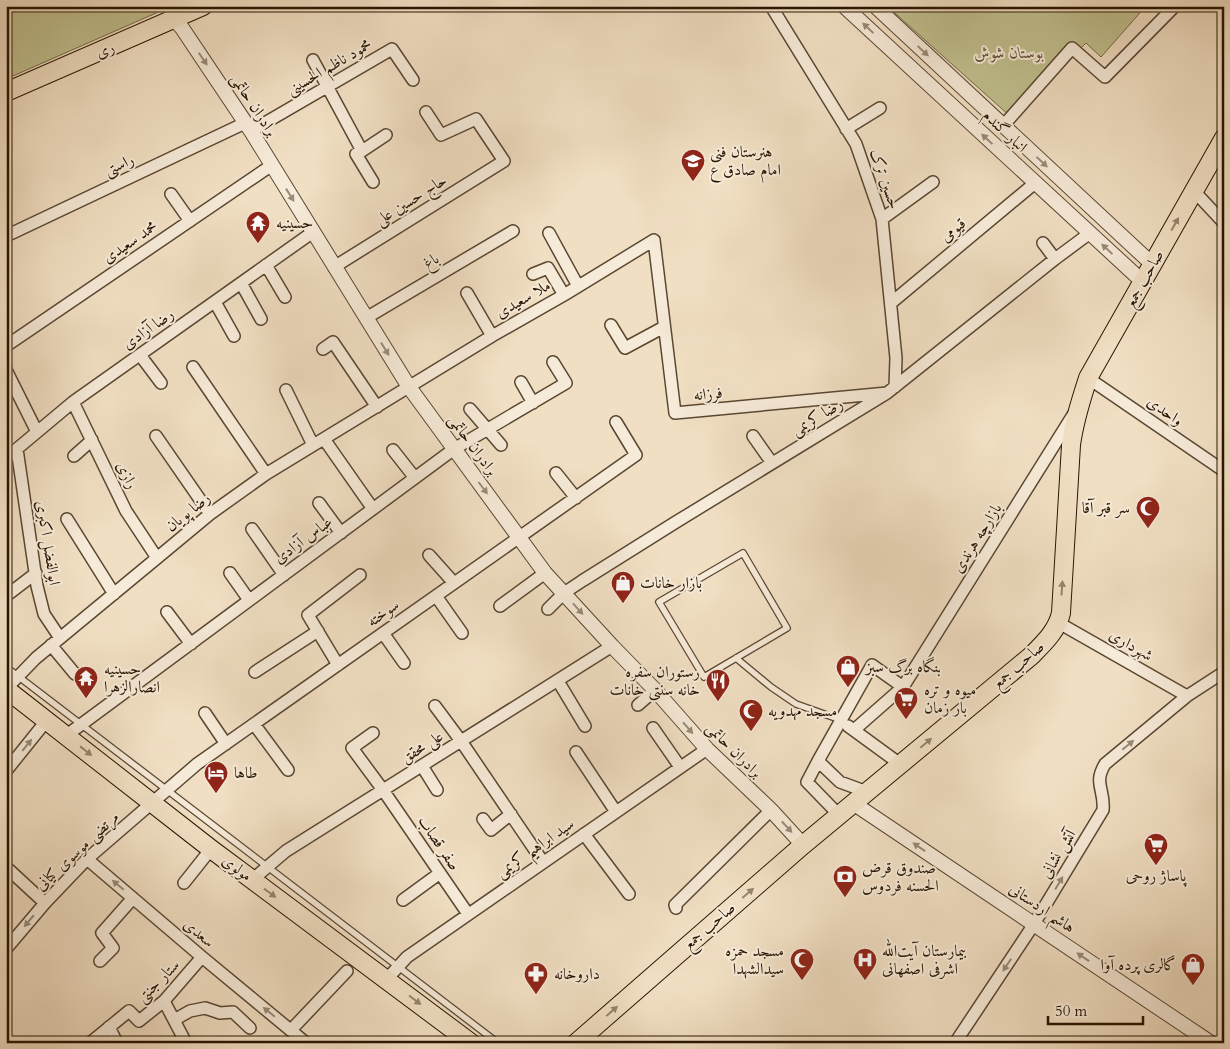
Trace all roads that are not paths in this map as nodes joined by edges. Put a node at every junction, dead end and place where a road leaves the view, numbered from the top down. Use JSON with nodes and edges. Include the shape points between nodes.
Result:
{"nodes":[{"id":1,"x":201,"y":6,"type":"edge"},
{"id":2,"x":771,"y":6,"type":"edge"},
{"id":3,"x":844,"y":6,"type":"edge"},
{"id":4,"x":875,"y":6,"type":"edge"},
{"id":5,"x":1174,"y":7,"type":"edge"},
{"id":6,"x":174,"y":19,"type":"junction"},
{"id":7,"x":313,"y":60,"type":"dead end"},
{"id":8,"x":413,"y":80,"type":"dead end"},
{"id":9,"x":328,"y":86,"type":"junction"},
{"id":10,"x":6,"y":91,"type":"edge"},
{"id":11,"x":880,"y":108,"type":"dead end"},
{"id":12,"x":426,"y":112,"type":"dead end"},
{"id":13,"x":1003,"y":126,"type":"junction"},
{"id":14,"x":248,"y":127,"type":"junction"},
{"id":15,"x":846,"y":129,"type":"junction"},
{"id":16,"x":386,"y":135,"type":"dead end"},
{"id":17,"x":1224,"y":138,"type":"edge"},
{"id":18,"x":362,"y":151,"type":"junction"},
{"id":19,"x":272,"y":165,"type":"junction"},
{"id":20,"x":373,"y":182,"type":"dead end"},
{"id":21,"x":933,"y":182,"type":"dead end"},
{"id":22,"x":1035,"y":183,"type":"junction"},
{"id":23,"x":1194,"y":191,"type":"junction"},
{"id":24,"x":171,"y":194,"type":"dead end"},
{"id":25,"x":882,"y":219,"type":"junction"},
{"id":26,"x":190,"y":220,"type":"junction"},
{"id":27,"x":1224,"y":223,"type":"edge"},
{"id":28,"x":513,"y":231,"type":"dead end"},
{"id":29,"x":313,"y":232,"type":"junction"},
{"id":30,"x":549,"y":233,"type":"dead end"},
{"id":31,"x":1090,"y":233,"type":"junction"},
{"id":32,"x":6,"y":236,"type":"edge"},
{"id":33,"x":654,"y":240,"type":"joint"},
{"id":34,"x":1043,"y":243,"type":"dead end"},
{"id":35,"x":1055,"y":259,"type":"junction"},
{"id":36,"x":1152,"y":264,"type":"junction"},
{"id":37,"x":266,"y":265,"type":"junction"},
{"id":38,"x":334,"y":267,"type":"junction"},
{"id":39,"x":533,"y":274,"type":"dead end"},
{"id":40,"x":1143,"y":282,"type":"junction"},
{"id":41,"x":241,"y":283,"type":"junction"},
{"id":42,"x":578,"y":286,"type":"junction"},
{"id":43,"x":467,"y":292,"type":"dead end"},
{"id":44,"x":564,"y":295,"type":"junction"},
{"id":45,"x":285,"y":297,"type":"dead end"},
{"id":46,"x":215,"y":302,"type":"junction"},
{"id":47,"x":891,"y":303,"type":"junction"},
{"id":48,"x":261,"y":318,"type":"dead end"},
{"id":49,"x":366,"y":318,"type":"junction"},
{"id":50,"x":612,"y":325,"type":"dead end"},
{"id":51,"x":664,"y":327,"type":"junction"},
{"id":52,"x":234,"y":336,"type":"dead end"},
{"id":53,"x":492,"y":336,"type":"junction"},
{"id":54,"x":6,"y":346,"type":"edge"},
{"id":55,"x":323,"y":349,"type":"dead end"},
{"id":56,"x":140,"y":355,"type":"junction"},
{"id":57,"x":553,"y":362,"type":"dead end"},
{"id":58,"x":193,"y":367,"type":"dead end"},
{"id":59,"x":6,"y":370,"type":"edge"},
{"id":60,"x":1088,"y":378,"type":"junction"},
{"id":61,"x":160,"y":382,"type":"dead end"},
{"id":62,"x":521,"y":382,"type":"dead end"},
{"id":63,"x":409,"y":387,"type":"junction"},
{"id":64,"x":286,"y":390,"type":"dead end"},
{"id":65,"x":891,"y":390,"type":"junction"},
{"id":66,"x":73,"y":402,"type":"junction"},
{"id":67,"x":533,"y":403,"type":"junction"},
{"id":68,"x":376,"y":406,"type":"junction"},
{"id":69,"x":1078,"y":407,"type":"junction"},
{"id":70,"x":470,"y":409,"type":"dead end"},
{"id":71,"x":616,"y":422,"type":"dead end"},
{"id":72,"x":488,"y":429,"type":"junction"},
{"id":73,"x":38,"y":432,"type":"junction"},
{"id":74,"x":156,"y":436,"type":"dead end"},
{"id":75,"x":753,"y":436,"type":"dead end"},
{"id":76,"x":92,"y":440,"type":"junction"},
{"id":77,"x":318,"y":442,"type":"junction"},
{"id":78,"x":501,"y":445,"type":"dead end"},
{"id":79,"x":17,"y":449,"type":"junction"},
{"id":80,"x":393,"y":450,"type":"dead end"},
{"id":81,"x":454,"y":450,"type":"junction"},
{"id":82,"x":74,"y":456,"type":"dead end"},
{"id":83,"x":6,"y":458,"type":"edge"},
{"id":84,"x":772,"y":464,"type":"junction"},
{"id":85,"x":1224,"y":471,"type":"edge"},
{"id":86,"x":556,"y":473,"type":"dead end"},
{"id":87,"x":266,"y":474,"type":"junction"},
{"id":88,"x":415,"y":478,"type":"junction"},
{"id":89,"x":576,"y":498,"type":"junction"},
{"id":90,"x":319,"y":503,"type":"dead end"},
{"id":91,"x":373,"y":509,"type":"junction"},
{"id":92,"x":210,"y":514,"type":"junction"},
{"id":93,"x":67,"y":519,"type":"dead end"},
{"id":94,"x":252,"y":528,"type":"dead end"},
{"id":95,"x":340,"y":533,"type":"junction"},
{"id":96,"x":519,"y":537,"type":"junction"},
{"id":97,"x":429,"y":555,"type":"dead end"},
{"id":98,"x":157,"y":558,"type":"junction"},
{"id":99,"x":36,"y":573,"type":"junction"},
{"id":100,"x":230,"y":573,"type":"dead end"},
{"id":101,"x":545,"y":573,"type":"junction"},
{"id":102,"x":284,"y":575,"type":"junction"},
{"id":103,"x":360,"y":575,"type":"dead end"},
{"id":104,"x":454,"y":583,"type":"junction"},
{"id":105,"x":564,"y":593,"type":"junction"},
{"id":106,"x":114,"y":594,"type":"junction"},
{"id":107,"x":6,"y":596,"type":"edge"},
{"id":108,"x":436,"y":596,"type":"junction"},
{"id":109,"x":249,"y":600,"type":"junction"},
{"id":110,"x":500,"y":606,"type":"dead end"},
{"id":111,"x":548,"y":608,"type":"dead end"},
{"id":112,"x":167,"y":612,"type":"dead end"},
{"id":113,"x":1059,"y":623,"type":"junction"},
{"id":114,"x":318,"y":631,"type":"junction"},
{"id":115,"x":383,"y":633,"type":"junction"},
{"id":116,"x":462,"y":633,"type":"dead end"},
{"id":117,"x":56,"y":642,"type":"junction"},
{"id":118,"x":190,"y":644,"type":"junction"},
{"id":119,"x":612,"y":646,"type":"junction"},
{"id":120,"x":736,"y":658,"type":"junction"},
{"id":121,"x":404,"y":664,"type":"dead end"},
{"id":122,"x":338,"y":665,"type":"junction"},
{"id":123,"x":6,"y":667,"type":"edge"},
{"id":124,"x":256,"y":672,"type":"dead end"},
{"id":125,"x":1224,"y":672,"type":"edge"},
{"id":126,"x":75,"y":674,"type":"dead end"},
{"id":127,"x":558,"y":681,"type":"junction"},
{"id":128,"x":12,"y":682,"type":"edge"},
{"id":129,"x":903,"y":687,"type":"junction"},
{"id":130,"x":655,"y":690,"type":"junction"},
{"id":131,"x":1187,"y":696,"type":"junction"},
{"id":132,"x":638,"y":705,"type":"dead end"},
{"id":133,"x":435,"y":706,"type":"dead end"},
{"id":134,"x":205,"y":713,"type":"dead end"},
{"id":135,"x":47,"y":720,"type":"junction"},
{"id":136,"x":841,"y":720,"type":"junction"},
{"id":137,"x":254,"y":724,"type":"junction"},
{"id":138,"x":585,"y":726,"type":"dead end"},
{"id":139,"x":653,"y":728,"type":"dead end"},
{"id":140,"x":74,"y":730,"type":"junction"},
{"id":141,"x":854,"y":730,"type":"junction"},
{"id":142,"x":373,"y":733,"type":"dead end"},
{"id":143,"x":461,"y":741,"type":"junction"},
{"id":144,"x":226,"y":744,"type":"junction"},
{"id":145,"x":706,"y":749,"type":"junction"},
{"id":146,"x":576,"y":752,"type":"dead end"},
{"id":147,"x":818,"y":761,"type":"junction"},
{"id":148,"x":900,"y":764,"type":"junction"},
{"id":149,"x":422,"y":766,"type":"junction"},
{"id":150,"x":680,"y":767,"type":"junction"},
{"id":151,"x":288,"y":770,"type":"dead end"},
{"id":152,"x":6,"y":771,"type":"edge"},
{"id":153,"x":166,"y":790,"type":"junction"},
{"id":154,"x":383,"y":790,"type":"junction"},
{"id":155,"x":437,"y":790,"type":"dead end"},
{"id":156,"x":867,"y":792,"type":"junction"},
{"id":157,"x":153,"y":803,"type":"junction"},
{"id":158,"x":853,"y":803,"type":"junction"},
{"id":159,"x":771,"y":810,"type":"junction"},
{"id":160,"x":616,"y":812,"type":"junction"},
{"id":161,"x":511,"y":814,"type":"junction"},
{"id":162,"x":839,"y":815,"type":"junction"},
{"id":163,"x":483,"y":819,"type":"dead end"},
{"id":164,"x":584,"y":834,"type":"junction"},
{"id":165,"x":803,"y":845,"type":"junction"},
{"id":166,"x":211,"y":849,"type":"junction"},
{"id":167,"x":87,"y":859,"type":"junction"},
{"id":168,"x":543,"y":862,"type":"junction"},
{"id":169,"x":6,"y":866,"type":"edge"},
{"id":170,"x":267,"y":867,"type":"junction"},
{"id":171,"x":440,"y":873,"type":"junction"},
{"id":172,"x":252,"y":880,"type":"junction"},
{"id":173,"x":184,"y":883,"type":"dead end"},
{"id":174,"x":629,"y":894,"type":"dead end"},
{"id":175,"x":133,"y":898,"type":"junction"},
{"id":176,"x":403,"y":900,"type":"dead end"},
{"id":177,"x":45,"y":903,"type":"junction"},
{"id":178,"x":676,"y":908,"type":"dead end"},
{"id":179,"x":468,"y":914,"type":"junction"},
{"id":180,"x":1034,"y":924,"type":"junction"},
{"id":181,"x":6,"y":949,"type":"edge"},
{"id":182,"x":202,"y":957,"type":"junction"},
{"id":183,"x":100,"y":961,"type":"dead end"},
{"id":184,"x":347,"y":971,"type":"dead end"},
{"id":185,"x":392,"y":973,"type":"junction"},
{"id":186,"x":164,"y":1001,"type":"junction"},
{"id":187,"x":174,"y":1020,"type":"junction"},
{"id":188,"x":109,"y":1027,"type":"junction"},
{"id":189,"x":250,"y":1028,"type":"dead end"},
{"id":190,"x":290,"y":1030,"type":"junction"},
{"id":191,"x":90,"y":1043,"type":"edge"},
{"id":192,"x":117,"y":1043,"type":"edge"},
{"id":193,"x":186,"y":1043,"type":"edge"},
{"id":194,"x":306,"y":1043,"type":"edge"},
{"id":195,"x":471,"y":1043,"type":"edge"},
{"id":196,"x":498,"y":1043,"type":"edge"},
{"id":197,"x":576,"y":1043,"type":"edge"},
{"id":198,"x":955,"y":1043,"type":"edge"},
{"id":199,"x":1211,"y":1043,"type":"edge"}],
"edges":[{"from":1,"to":6,"type":"main road","name":"ری"},
{"from":1,"to":10,"type":"lane"},
{"from":2,"to":15,"type":"street","name":"حسین ترک"},
{"from":22,"to":3,"type":"street","name":"انبار گندم","one_way":true},
{"from":4,"to":13,"type":"street","name":"انبار گندم","one_way":true},
{"from":5,"to":13,"type":"street","via":[[1105,77],[1072,48]]},
{"from":6,"to":10,"type":"main road","name":"ری"},
{"from":6,"to":14,"type":"street","name":"برادران حاتمی","one_way":true},
{"from":7,"to":9,"type":"street"},
{"from":8,"to":9,"type":"street","name":"محمود ناظم الحسینی","via":[[392,49]]},
{"from":9,"to":14,"type":"street","name":"محمود ناظم الحسینی"},
{"from":9,"to":18,"type":"street"},
{"from":11,"to":15,"type":"street"},
{"from":12,"to":38,"type":"street","name":"حاج حسین علی","via":[[441,135],[476,119],[504,161]]},
{"from":13,"to":36,"type":"street","name":"انبار گندم","one_way":true},
{"from":14,"to":19,"type":"street","name":"برادران حاتمی"},
{"from":14,"to":32,"type":"street","name":"راستی"},
{"from":15,"to":25,"type":"street","name":"حسین ترک","via":[[856,144]]},
{"from":16,"to":18,"type":"street"},
{"from":17,"to":23,"type":"main road","name":"صاحب جمع"},
{"from":18,"to":20,"type":"street","via":[[356,154]]},
{"from":19,"to":26,"type":"street","name":"محمد سعیدی"},
{"from":19,"to":29,"type":"street","name":"برادران حاتمی","one_way":true},
{"from":21,"to":25,"type":"street"},
{"from":22,"to":31,"type":"street","name":"انبار گندم"},
{"from":22,"to":47,"type":"street","name":"قیومی"},
{"from":23,"to":27,"type":"street"},
{"from":36,"to":23,"type":"main road","name":"صاحب جمع","one_way":true},
{"from":24,"to":26,"type":"street"},
{"from":25,"to":47,"type":"street","name":"حسین ترک"},
{"from":26,"to":54,"type":"street","name":"محمد سعیدی"},
{"from":28,"to":49,"type":"street","name":"باغ"},
{"from":29,"to":37,"type":"street","name":"رضا آزادی"},
{"from":29,"to":38,"type":"street","name":"برادران حاتمی"},
{"from":30,"to":42,"type":"street"},
{"from":31,"to":35,"type":"street","name":"رضا کریمی"},
{"from":40,"to":31,"type":"street","name":"انبار گندم","one_way":true},
{"from":33,"to":42,"type":"street","name":"ملا سعیدی"},
{"from":33,"to":51,"type":"street","name":"فرزانه"},
{"from":34,"to":35,"type":"street"},
{"from":35,"to":65,"type":"street","name":"رضا کریمی"},
{"from":36,"to":40,"type":"main road","name":"صاحب جمع"},
{"from":37,"to":41,"type":"street","name":"رضا آزادی"},
{"from":37,"to":45,"type":"street"},
{"from":38,"to":49,"type":"street","name":"برادران حاتمی"},
{"from":39,"to":44,"type":"street","via":[[548,268]]},
{"from":40,"to":60,"type":"main road","name":"صاحب جمع"},
{"from":41,"to":46,"type":"street","name":"رضا آزادی"},
{"from":41,"to":48,"type":"street"},
{"from":42,"to":44,"type":"street","name":"ملا سعیدی"},
{"from":43,"to":53,"type":"street"},
{"from":44,"to":53,"type":"street","name":"ملا سعیدی"},
{"from":46,"to":52,"type":"street"},
{"from":46,"to":56,"type":"street","name":"رضا آزادی"},
{"from":47,"to":65,"type":"street","name":"حسین ترک","via":[[896,358]]},
{"from":49,"to":63,"type":"street","name":"برادران حاتمی","one_way":true},
{"from":50,"to":51,"type":"street","via":[[625,348]]},
{"from":51,"to":65,"type":"street","name":"فرزانه","via":[[675,413]]},
{"from":53,"to":63,"type":"street","name":"ملا سعیدی"},
{"from":55,"to":68,"type":"street","via":[[333,342]]},
{"from":56,"to":61,"type":"street"},
{"from":56,"to":66,"type":"street","name":"رضا آزادی"},
{"from":57,"to":67,"type":"street","name":"عباس آزادی","via":[[566,384]]},
{"from":58,"to":87,"type":"street"},
{"from":59,"to":73,"type":"street"},
{"from":60,"to":69,"type":"main road","name":"صاحب جمع"},
{"from":60,"to":85,"type":"street","name":"واحدی"},
{"from":62,"to":67,"type":"street"},
{"from":63,"to":68,"type":"street","name":"رضا پویان"},
{"from":63,"to":81,"type":"street","name":"برادران حاتمی"},
{"from":64,"to":77,"type":"street"},
{"from":65,"to":84,"type":"street","name":"رضا کریمی"},
{"from":66,"to":73,"type":"street","name":"رضا آزادی"},
{"from":66,"to":76,"type":"street","name":"رازی"},
{"from":67,"to":72,"type":"street","name":"عباس آزادی"},
{"from":68,"to":77,"type":"street","name":"رضا پویان"},
{"from":113,"to":69,"type":"main road","name":"صاحب جمع","one_way":true,"via":[[1071,444]]},
{"from":69,"to":129,"type":"street","name":"بازارچه هرندی"},
{"from":70,"to":72,"type":"street"},
{"from":71,"to":89,"type":"street","name":"سوخته","via":[[636,455]]},
{"from":72,"to":78,"type":"street"},
{"from":72,"to":81,"type":"street","name":"عباس آزادی"},
{"from":73,"to":79,"type":"street","name":"رضا آزادی"},
{"from":74,"to":92,"type":"street"},
{"from":75,"to":84,"type":"street"},
{"from":76,"to":82,"type":"street"},
{"from":76,"to":98,"type":"street","name":"رازی","via":[[126,511]]},
{"from":77,"to":87,"type":"street","name":"رضا پویان"},
{"from":77,"to":91,"type":"street"},
{"from":79,"to":83,"type":"street","name":"رضا آزادی"},
{"from":79,"to":99,"type":"street","name":"ابوالفضل اکبری"},
{"from":80,"to":88,"type":"street"},
{"from":81,"to":88,"type":"street","name":"عباس آزادی"},
{"from":81,"to":96,"type":"street","name":"برادران حاتمی","one_way":true},
{"from":84,"to":105,"type":"street","name":"رضا کریمی"},
{"from":86,"to":89,"type":"street"},
{"from":87,"to":92,"type":"street","name":"رضا پویان"},
{"from":88,"to":91,"type":"street","name":"عباس آزادی"},
{"from":89,"to":96,"type":"street","name":"سوخته"},
{"from":90,"to":95,"type":"street"},
{"from":91,"to":95,"type":"street","name":"عباس آزادی"},
{"from":92,"to":98,"type":"street","name":"رضا پویان"},
{"from":93,"to":106,"type":"street"},
{"from":94,"to":102,"type":"street"},
{"from":95,"to":102,"type":"street","name":"عباس آزادی"},
{"from":96,"to":101,"type":"street","name":"برادران حاتمی"},
{"from":96,"to":104,"type":"street","name":"سوخته"},
{"from":97,"to":104,"type":"street"},
{"from":98,"to":106,"type":"street","name":"رضا پویان"},
{"from":99,"to":107,"type":"street"},
{"from":99,"to":117,"type":"street","name":"ابوالفضل اکبری","via":[[44,614]]},
{"from":100,"to":109,"type":"street"},
{"from":101,"to":105,"type":"street","name":"برادران حاتمی"},
{"from":101,"to":110,"type":"street"},
{"from":102,"to":109,"type":"street","name":"عباس آزادی"},
{"from":103,"to":114,"type":"street","via":[[308,615]]},
{"from":104,"to":108,"type":"street","name":"سوخته"},
{"from":105,"to":111,"type":"street","name":"رضا کریمی"},
{"from":105,"to":119,"type":"street","name":"برادران حاتمی","one_way":true},
{"from":106,"to":117,"type":"street","name":"رضا پویان"},
{"from":108,"to":115,"type":"street","name":"سوخته"},
{"from":108,"to":116,"type":"street"},
{"from":109,"to":118,"type":"street","name":"عباس آزادی"},
{"from":112,"to":118,"type":"street"},
{"from":113,"to":131,"type":"street","name":"شهرداری"},
{"from":148,"to":113,"type":"main road","name":"صاحب جمع","one_way":true,"via":[[1031,656]]},
{"from":114,"to":122,"type":"street"},
{"from":114,"to":124,"type":"street"},
{"from":115,"to":121,"type":"street"},
{"from":115,"to":122,"type":"street","name":"سوخته"},
{"from":117,"to":126,"type":"street","name":"ابوالفضل اکبری"},
{"from":117,"to":128,"type":"street","name":"رضا پویان"},
{"from":118,"to":140,"type":"street","name":"عباس آزادی"},
{"from":119,"to":127,"type":"street","name":"علی محقق"},
{"from":119,"to":130,"type":"street","name":"برادران حاتمی"},
{"from":120,"to":120,"type":"lane","via":[[787,628],[743,553],[659,602],[704,677]]},
{"from":120,"to":136,"type":"lane","via":[[796,704]]},
{"from":122,"to":137,"type":"street","name":"سوخته"},
{"from":123,"to":128,"type":"lane"},
{"from":125,"to":131,"type":"street"},
{"from":127,"to":138,"type":"street"},
{"from":127,"to":143,"type":"street","name":"علی محقق"},
{"from":128,"to":135,"type":"main road","name":"مولوی"},
{"from":128,"to":140,"type":"lane"},
{"from":129,"to":136,"type":"street","via":[[872,665]]},
{"from":129,"to":141,"type":"street","name":"بازارچه هرندی"},
{"from":130,"to":132,"type":"street"},
{"from":130,"to":145,"type":"street","name":"برادران حاتمی","one_way":true},
{"from":180,"to":131,"type":"street","name":"آتش نشانی","one_way":true,"via":[[1102,810],[1104,799],[1100,772]]},
{"from":133,"to":143,"type":"street"},
{"from":134,"to":144,"type":"street"},
{"from":135,"to":140,"type":"main road","name":"مولوی"},
{"from":152,"to":135,"type":"street","one_way":true},
{"from":136,"to":141,"type":"street"},
{"from":136,"to":147,"type":"street"},
{"from":137,"to":144,"type":"street","name":"سوخته"},
{"from":137,"to":151,"type":"street"},
{"from":139,"to":150,"type":"street"},
{"from":140,"to":153,"type":"lane"},
{"from":140,"to":157,"type":"main road","name":"مولوی","one_way":true},
{"from":141,"to":148,"type":"street"},
{"from":142,"to":154,"type":"street","name":"صفر قصاب","via":[[352,748]]},
{"from":143,"to":149,"type":"street","name":"علی محقق"},
{"from":143,"to":161,"type":"street"},
{"from":144,"to":153,"type":"street","name":"سوخته"},
{"from":145,"to":150,"type":"street","name":"سید ابراهیم کریمی"},
{"from":145,"to":159,"type":"street","name":"برادران حاتمی"},
{"from":146,"to":160,"type":"street"},
{"from":147,"to":156,"type":"street","via":[[840,782]]},
{"from":147,"to":162,"type":"street","via":[[808,782]]},
{"from":148,"to":156,"type":"main road","name":"صاحب جمع"},
{"from":149,"to":154,"type":"street","name":"علی محقق"},
{"from":149,"to":155,"type":"street"},
{"from":150,"to":160,"type":"street","name":"سید ابراهیم کریمی"},
{"from":153,"to":157,"type":"street","name":"سوخته"},
{"from":153,"to":170,"type":"lane"},
{"from":154,"to":170,"type":"street","name":"علی محقق","via":[[286,851]]},
{"from":154,"to":171,"type":"street","name":"صفر قصاب"},
{"from":156,"to":158,"type":"main road","name":"صاحب جمع"},
{"from":157,"to":166,"type":"main road","name":"مولوی"},
{"from":157,"to":167,"type":"street","name":"مرتضی موسوی کیانی"},
{"from":158,"to":162,"type":"main road","name":"صاحب جمع"},
{"from":180,"to":158,"type":"street","name":"هاشم اردستانی","one_way":true},
{"from":159,"to":165,"type":"street","name":"برادران حاتمی","one_way":true},
{"from":159,"to":178,"type":"street","via":[[675,905]]},
{"from":160,"to":164,"type":"street","name":"سید ابراهیم کریمی"},
{"from":161,"to":163,"type":"street","via":[[491,830]]},
{"from":161,"to":168,"type":"street"},
{"from":162,"to":165,"type":"main road","name":"صاحب جمع"},
{"from":164,"to":168,"type":"street","name":"سید ابراهیم کریمی"},
{"from":164,"to":174,"type":"street"},
{"from":197,"to":165,"type":"main road","name":"صاحب جمع","one_way":true},
{"from":166,"to":172,"type":"main road","name":"مولوی"},
{"from":166,"to":173,"type":"street"},
{"from":175,"to":167,"type":"street","name":"سعدی","one_way":true},
{"from":167,"to":177,"type":"street","name":"مرتضی موسوی کیانی"},
{"from":168,"to":179,"type":"street","name":"سید ابراهیم کریمی"},
{"from":169,"to":177,"type":"street"},
{"from":170,"to":172,"type":"street","name":"علی محقق"},
{"from":170,"to":185,"type":"lane"},
{"from":171,"to":176,"type":"street"},
{"from":171,"to":179,"type":"street","name":"صفر قصاب"},
{"from":172,"to":185,"type":"main road","name":"مولوی","one_way":true},
{"from":175,"to":182,"type":"street","name":"سعدی"},
{"from":175,"to":183,"type":"street","via":[[102,933],[113,948]]},
{"from":177,"to":181,"type":"street","name":"مرتضی موسوی کیانی","one_way":true},
{"from":179,"to":185,"type":"street","name":"سید ابراهیم کریمی","via":[[406,957]]},
{"from":180,"to":198,"type":"street","name":"آتش نشانی","one_way":true},
{"from":199,"to":180,"type":"street","name":"هاشم اردستانی","one_way":true},
{"from":182,"to":186,"type":"street","name":"ستار جنتی"},
{"from":190,"to":182,"type":"street","name":"سعدی","one_way":true},
{"from":184,"to":190,"type":"street"},
{"from":185,"to":195,"type":"main road","name":"مولوی","one_way":true},
{"from":185,"to":196,"type":"lane"},
{"from":186,"to":187,"type":"street"},
{"from":186,"to":188,"type":"street","name":"ستار جنتی","via":[[140,1021],[129,1011]]},
{"from":187,"to":189,"type":"street","via":[[190,1011],[206,1008],[220,1013],[233,1012]]},
{"from":187,"to":193,"type":"street"},
{"from":188,"to":191,"type":"street","name":"ستار جنتی"},
{"from":188,"to":192,"type":"street"},
{"from":190,"to":194,"type":"street","name":"سعدی"}]}
